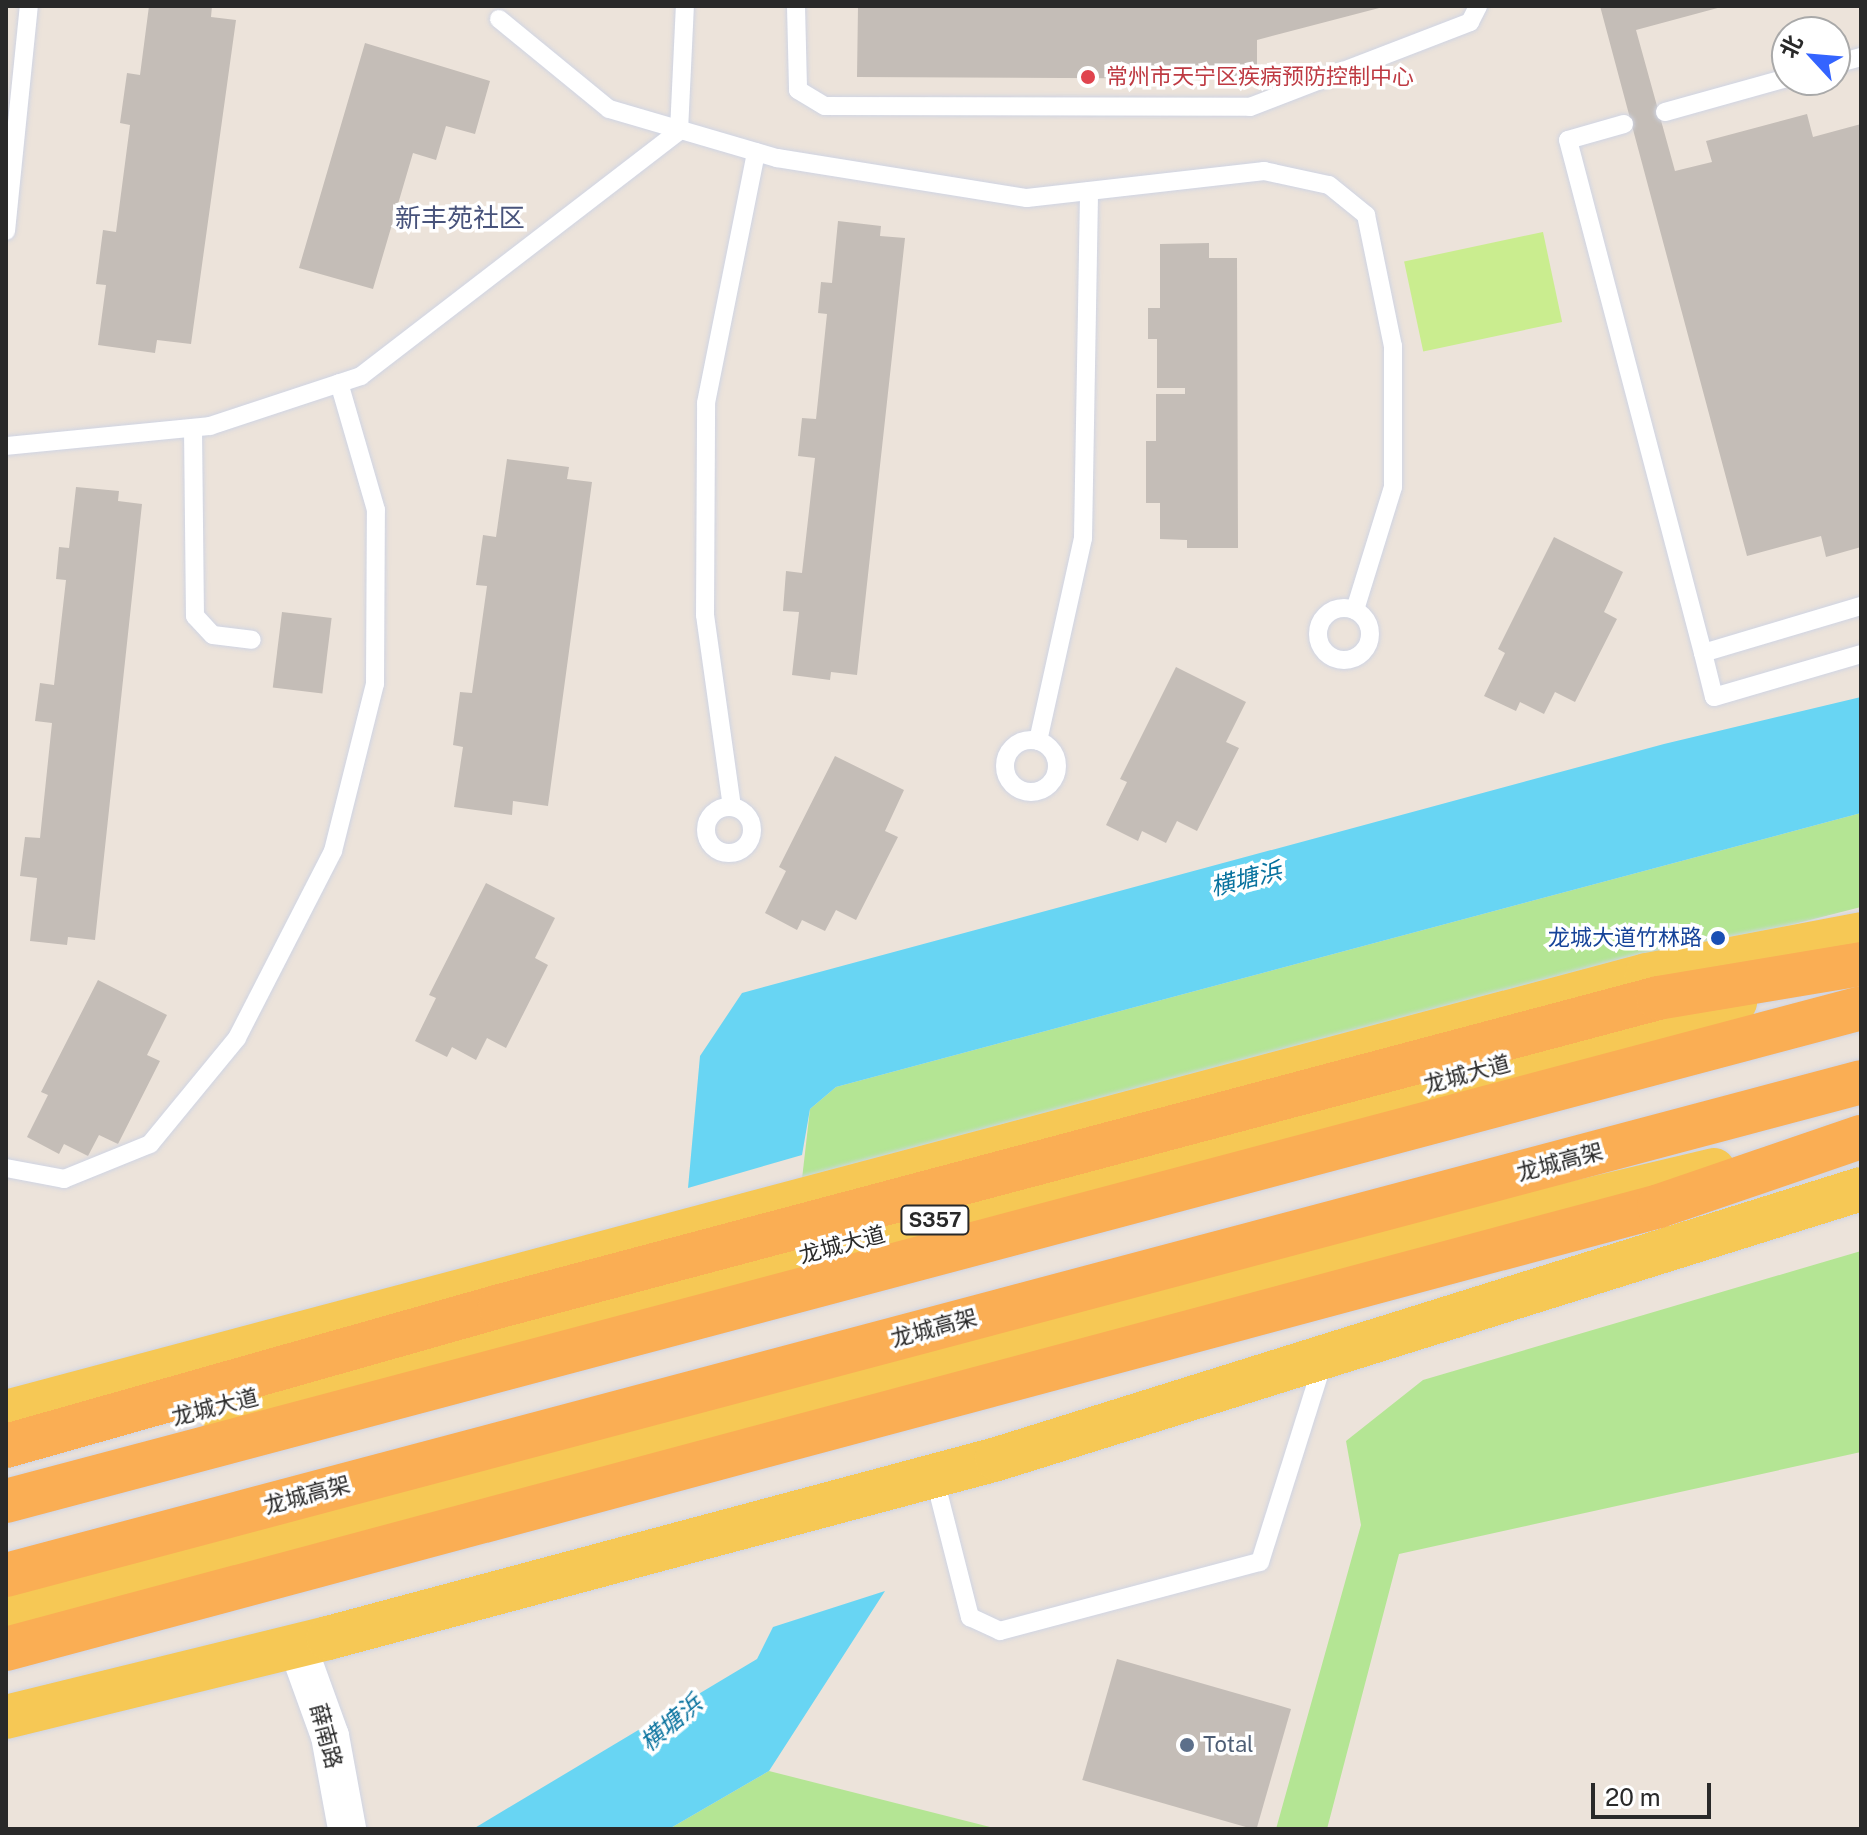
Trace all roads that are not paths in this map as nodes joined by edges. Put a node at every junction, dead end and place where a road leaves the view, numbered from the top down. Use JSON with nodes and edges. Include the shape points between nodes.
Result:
{"nodes":[{"id":1,"x":29,"y":6,"type":"edge"},
{"id":2,"x":685,"y":6,"type":"edge"},
{"id":3,"x":796,"y":6,"type":"edge"},
{"id":4,"x":1478,"y":6,"type":"edge"},
{"id":5,"x":499,"y":19,"type":"dead end"},
{"id":6,"x":1771,"y":82,"type":"edge"},
{"id":7,"x":1665,"y":112,"type":"dead end"},
{"id":8,"x":1624,"y":124,"type":"dead end"},
{"id":9,"x":679,"y":131,"type":"junction"},
{"id":10,"x":756,"y":152,"type":"junction"},
{"id":11,"x":1089,"y":191,"type":"junction"},
{"id":12,"x":6,"y":231,"type":"edge"},
{"id":13,"x":339,"y":383,"type":"junction"},
{"id":14,"x":193,"y":428,"type":"junction"},
{"id":15,"x":6,"y":446,"type":"edge"},
{"id":16,"x":1861,"y":606,"type":"edge"},
{"id":17,"x":1355,"y":610,"type":"dead end"},
{"id":18,"x":252,"y":640,"type":"dead end"},
{"id":19,"x":1703,"y":653,"type":"junction"},
{"id":20,"x":1861,"y":654,"type":"edge"},
{"id":21,"x":1038,"y":741,"type":"dead end"},
{"id":22,"x":732,"y":807,"type":"dead end"},
{"id":23,"x":1861,"y":934,"type":"edge"},
{"id":24,"x":1861,"y":967,"type":"edge"},
{"id":25,"x":1861,"y":1008,"type":"edge"},
{"id":26,"x":1861,"y":1082,"type":"edge"},
{"id":27,"x":1861,"y":1136,"type":"edge"},
{"id":28,"x":6,"y":1168,"type":"edge"},
{"id":29,"x":1861,"y":1189,"type":"edge"},
{"id":30,"x":1324,"y":1358,"type":"junction"},
{"id":31,"x":6,"y":1412,"type":"edge"},
{"id":32,"x":6,"y":1446,"type":"edge"},
{"id":33,"x":6,"y":1457,"type":"edge"},
{"id":34,"x":934,"y":1476,"type":"junction"},
{"id":35,"x":6,"y":1501,"type":"edge"},
{"id":36,"x":6,"y":1575,"type":"edge"},
{"id":37,"x":10,"y":1638,"type":"edge"},
{"id":38,"x":297,"y":1645,"type":"junction"},
{"id":39,"x":6,"y":1717,"type":"edge"},
{"id":40,"x":347,"y":1829,"type":"edge"}],
"edges":[{"from":1,"to":12,"type":"lane"},
{"from":2,"to":9,"type":"lane"},
{"from":3,"to":4,"type":"lane","via":[[798,90],[825,106],[1218,107],[1250,107],[1470,22]]},
{"from":5,"to":9,"type":"lane","via":[[609,109]]},
{"from":6,"to":7,"type":"lane"},
{"from":8,"to":19,"type":"lane","via":[[1568,140]]},
{"from":9,"to":10,"type":"lane"},
{"from":9,"to":13,"type":"lane","via":[[361,376]]},
{"from":10,"to":11,"type":"lane","via":[[1027,198]]},
{"from":10,"to":22,"type":"lane","via":[[706,403],[705,615]]},
{"from":11,"to":17,"type":"lane","via":[[1264,171],[1329,185],[1366,215],[1393,346],[1393,487]]},
{"from":11,"to":21,"type":"lane","via":[[1083,538]]},
{"from":13,"to":14,"type":"lane"},
{"from":13,"to":28,"type":"lane","via":[[376,510],[375,684],[333,851],[237,1038],[150,1144],[64,1179]]},
{"from":14,"to":15,"type":"lane"},
{"from":14,"to":18,"type":"lane","via":[[195,616],[213,635]]},
{"from":16,"to":19,"type":"lane"},
{"from":19,"to":20,"type":"lane","via":[[1714,697]]},
{"from":23,"to":31,"type":"main road","via":[[1647,975]]},
{"from":24,"to":32,"type":"highway","via":[[1658,998],[500,1306]]},
{"from":24,"to":33,"type":"main road","name":"龙城大道","number":"S357","via":[[506,1337]]},
{"from":25,"to":35,"type":"highway"},
{"from":26,"to":36,"type":"highway","name":"龙城高架"},
{"from":27,"to":37,"type":"highway","via":[[1659,1206]]},
{"from":29,"to":30,"type":"main road"},
{"from":30,"to":34,"type":"main road"},
{"from":30,"to":34,"type":"lane","via":[[1260,1562],[1000,1631],[970,1617]]},
{"from":34,"to":38,"type":"main road"},
{"from":38,"to":39,"type":"main road"},
{"from":38,"to":40,"type":"street","name":"薛南路","via":[[330,1736]]}]}
